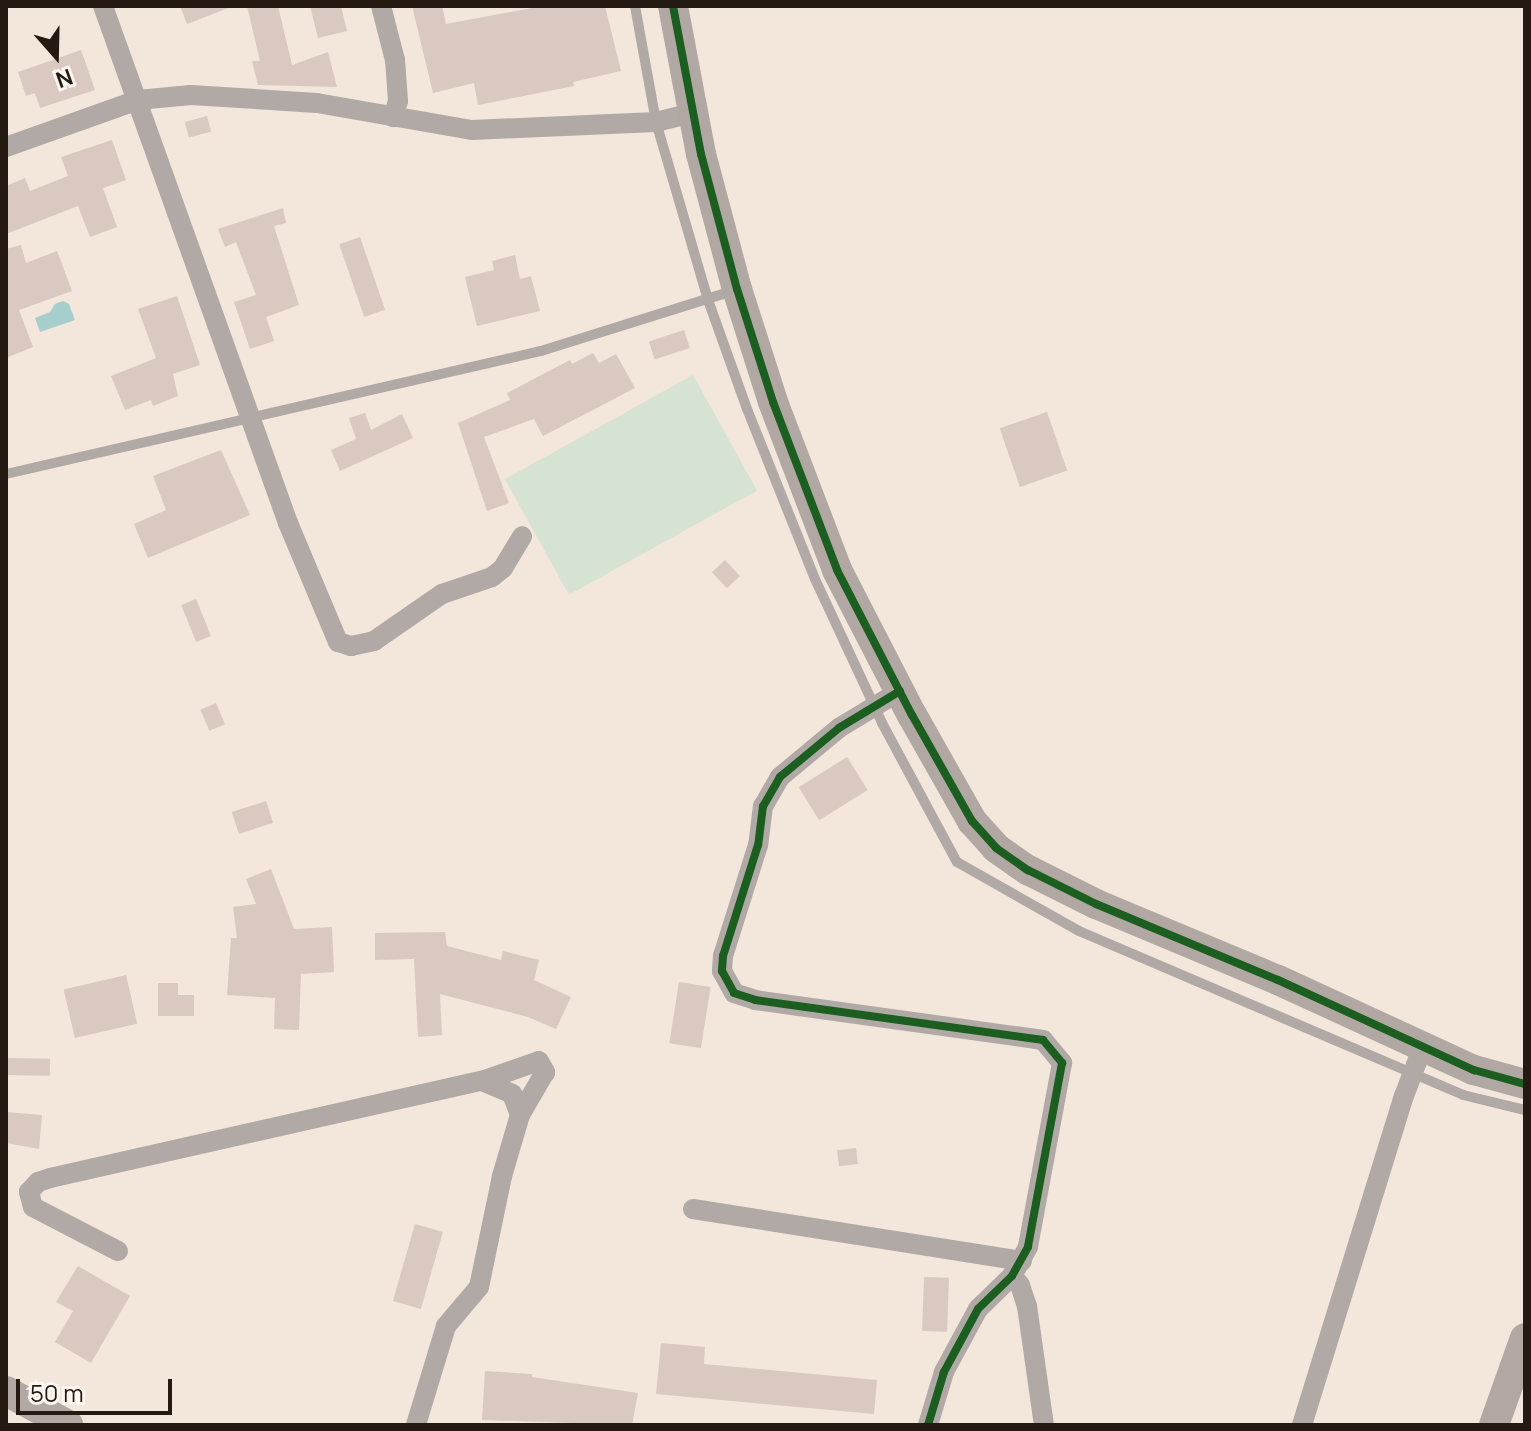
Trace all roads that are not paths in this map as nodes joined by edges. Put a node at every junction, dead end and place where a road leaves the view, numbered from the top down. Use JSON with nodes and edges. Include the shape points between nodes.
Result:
{"nodes":[{"id":1,"x":103,"y":6,"type":"edge"},
{"id":2,"x":381,"y":6,"type":"edge"},
{"id":3,"x":635,"y":6,"type":"edge"},
{"id":4,"x":673,"y":6,"type":"edge"},
{"id":5,"x":138,"y":100,"type":"junction"},
{"id":6,"x":693,"y":113,"type":"junction"},
{"id":7,"x":393,"y":117,"type":"junction"},
{"id":8,"x":656,"y":122,"type":"junction"},
{"id":9,"x":6,"y":147,"type":"edge"},
{"id":10,"x":737,"y":289,"type":"junction"},
{"id":11,"x":708,"y":300,"type":"junction"},
{"id":12,"x":251,"y":418,"type":"junction"},
{"id":13,"x":6,"y":474,"type":"edge"},
{"id":14,"x":522,"y":536,"type":"dead end"},
{"id":15,"x":887,"y":698,"type":"junction"},
{"id":16,"x":1418,"y":1060,"type":"junction"},
{"id":17,"x":482,"y":1081,"type":"junction"},
{"id":18,"x":1525,"y":1084,"type":"edge"},
{"id":19,"x":1525,"y":1110,"type":"edge"},
{"id":20,"x":520,"y":1115,"type":"junction"},
{"id":21,"x":693,"y":1209,"type":"dead end"},
{"id":22,"x":118,"y":1251,"type":"dead end"},
{"id":23,"x":1017,"y":1268,"type":"junction"},
{"id":24,"x":1525,"y":1338,"type":"edge"},
{"id":25,"x":6,"y":1391,"type":"edge"},
{"id":26,"x":68,"y":1425,"type":"edge"},
{"id":27,"x":416,"y":1425,"type":"edge"},
{"id":28,"x":928,"y":1425,"type":"edge"},
{"id":29,"x":1044,"y":1425,"type":"edge"},
{"id":30,"x":1302,"y":1425,"type":"edge"},
{"id":31,"x":1494,"y":1425,"type":"edge"}],
"edges":[{"from":1,"to":5,"type":"street"},
{"from":2,"to":7,"type":"street","via":[[395,60],[398,101]]},
{"from":3,"to":8,"type":"lane"},
{"from":4,"to":6,"type":"street"},
{"from":5,"to":7,"type":"street","via":[[191,95],[302,102]]},
{"from":5,"to":9,"type":"street"},
{"from":5,"to":12,"type":"street"},
{"from":6,"to":8,"type":"street"},
{"from":6,"to":10,"type":"street"},
{"from":7,"to":8,"type":"street","via":[[472,130]]},
{"from":8,"to":11,"type":"lane"},
{"from":10,"to":11,"type":"lane"},
{"from":10,"to":15,"type":"street","via":[[773,402]]},
{"from":11,"to":12,"type":"lane","via":[[541,351]]},
{"from":11,"to":15,"type":"lane","via":[[815,579]]},
{"from":12,"to":13,"type":"lane"},
{"from":12,"to":14,"type":"street","via":[[338,642],[351,646],[374,641],[442,594],[492,577]]},
{"from":15,"to":16,"type":"street","via":[[972,821],[996,848],[1028,870]]},
{"from":15,"to":23,"type":"street","via":[[780,777],[763,806],[758,845],[722,971],[734,993],[755,1000],[1043,1040],[1054,1050],[1062,1063],[1028,1247]]},
{"from":16,"to":18,"type":"street"},
{"from":16,"to":19,"type":"lane","via":[[1463,1095]]},
{"from":16,"to":30,"type":"street"},
{"from":17,"to":20,"type":"street","via":[[512,1094]]},
{"from":17,"to":20,"type":"street","via":[[539,1061],[545,1072]]},
{"from":17,"to":22,"type":"street","via":[[50,1178],[29,1192],[33,1207]]},
{"from":20,"to":27,"type":"street","via":[[479,1287],[446,1326]]},
{"from":21,"to":23,"type":"street"},
{"from":23,"to":28,"type":"street","via":[[978,1309],[944,1372]]},
{"from":23,"to":29,"type":"street"},
{"from":24,"to":31,"type":"street"},
{"from":25,"to":26,"type":"street"}]}
